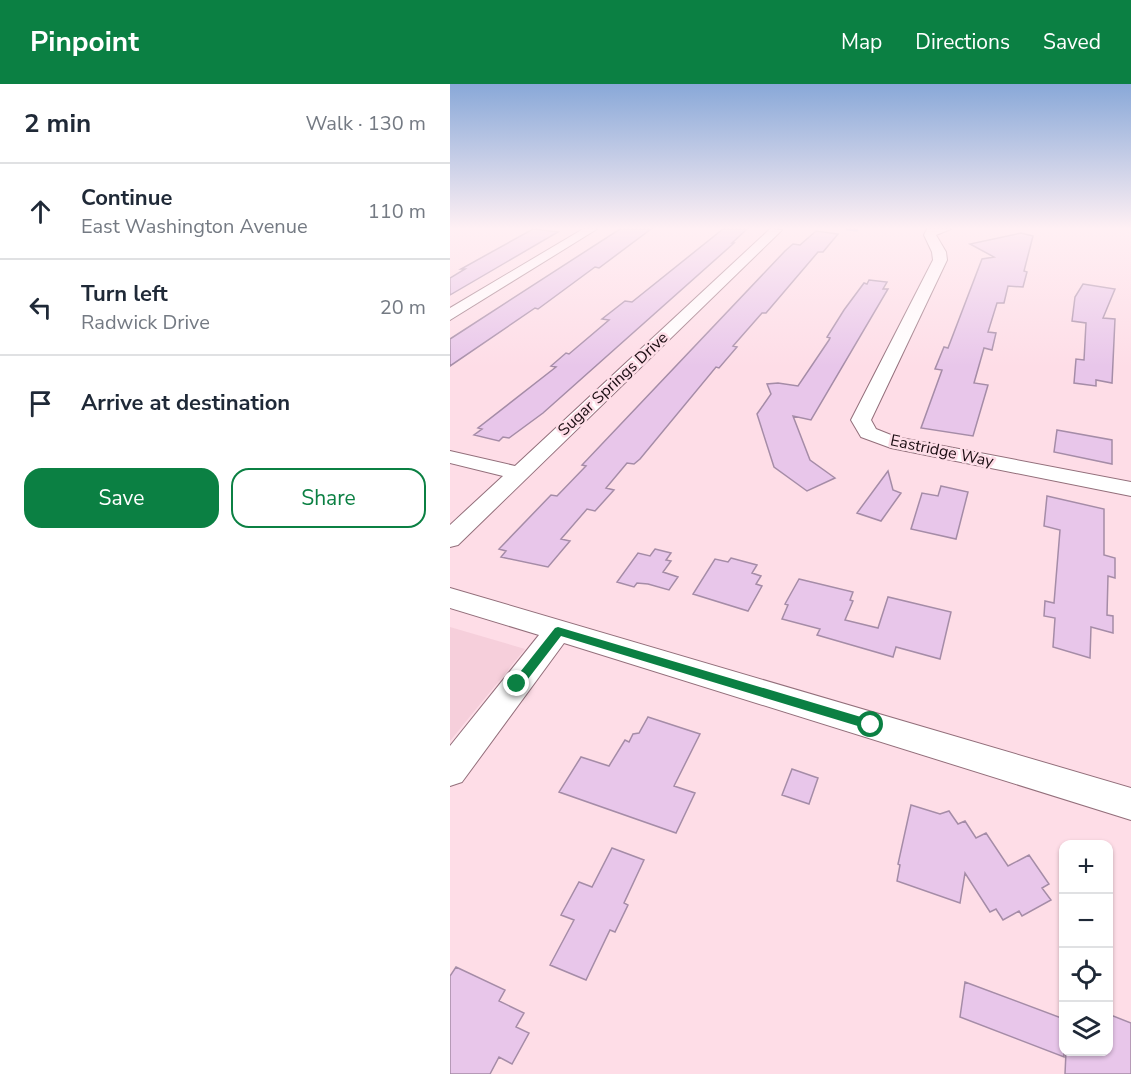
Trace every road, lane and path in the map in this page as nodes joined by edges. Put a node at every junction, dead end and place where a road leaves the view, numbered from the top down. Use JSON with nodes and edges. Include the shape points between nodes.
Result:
{"nodes":[{"id":1,"x":515,"y":275,"type":"edge"},
{"id":2,"x":728,"y":275,"type":"edge"},
{"id":3,"x":932,"y":275,"type":"edge"},
{"id":4,"x":450,"y":315,"type":"edge"},
{"id":5,"x":450,"y":457,"type":"edge"},
{"id":6,"x":519,"y":473,"type":"junction"},
{"id":7,"x":1131,"y":489,"type":"edge"},
{"id":8,"x":450,"y":539,"type":"edge"},
{"id":9,"x":450,"y":598,"type":"edge"},
{"id":10,"x":558,"y":631,"type":"junction"},
{"id":11,"x":450,"y":771,"type":"edge"},
{"id":12,"x":1131,"y":804,"type":"edge"}],
"edges":[{"from":1,"to":4,"type":"street"},
{"from":2,"to":6,"type":"street","name":"Sugar Springs Drive"},
{"from":3,"to":7,"type":"street","name":"Eastridge Way","via":[[861,420],[868,433],[891,442]]},
{"from":5,"to":6,"type":"street"},
{"from":6,"to":8,"type":"street","name":"Sugar Springs Drive"},
{"from":9,"to":10,"type":"street"},
{"from":10,"to":11,"type":"street"},
{"from":10,"to":12,"type":"street"}]}
